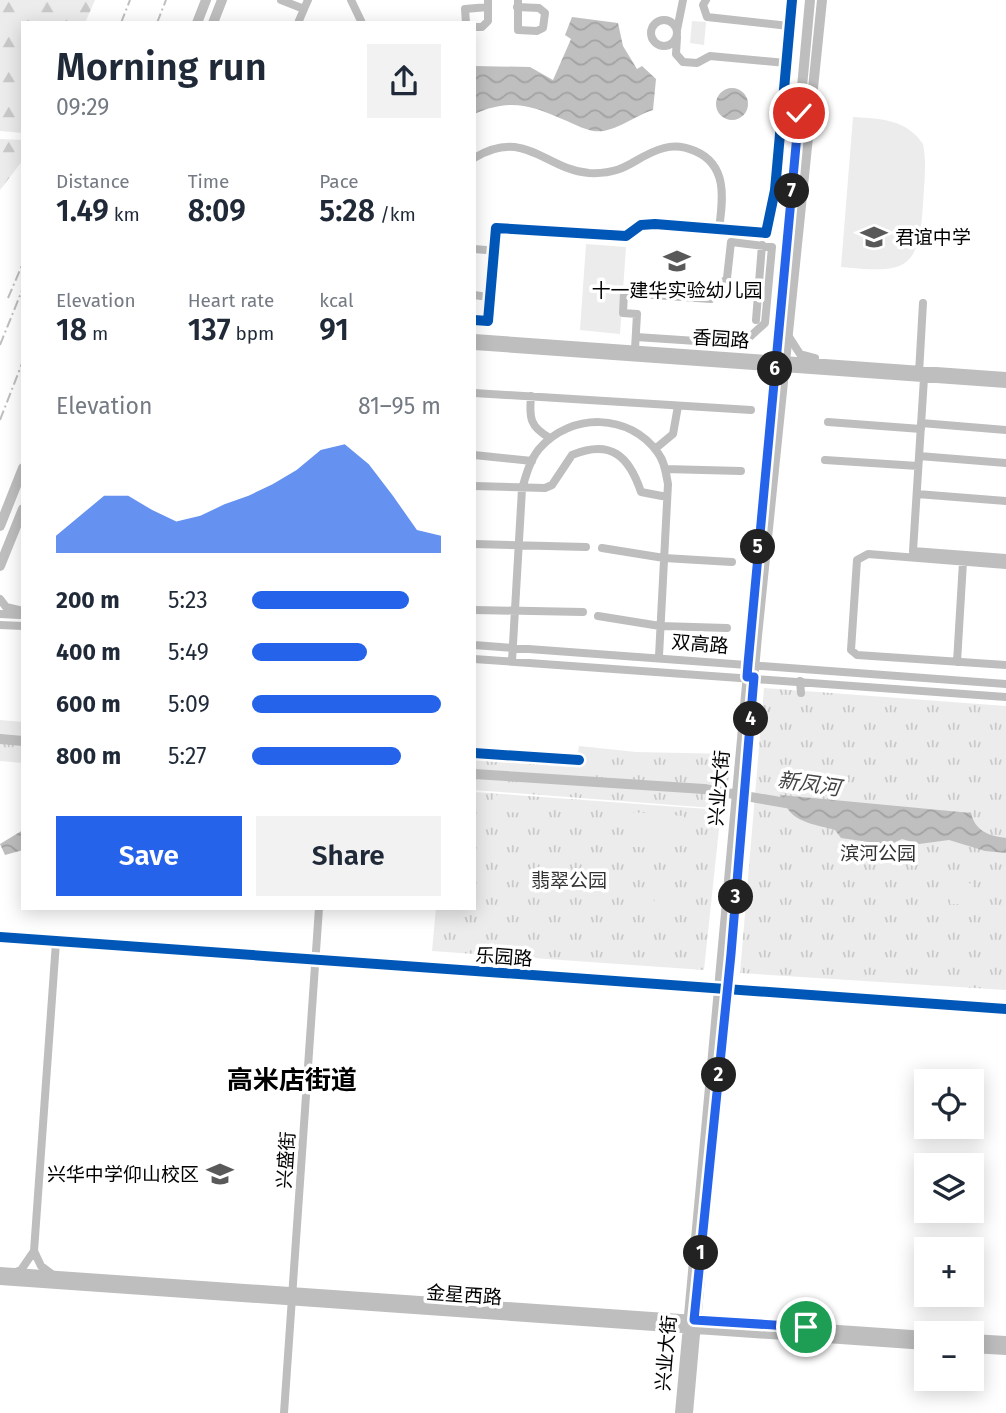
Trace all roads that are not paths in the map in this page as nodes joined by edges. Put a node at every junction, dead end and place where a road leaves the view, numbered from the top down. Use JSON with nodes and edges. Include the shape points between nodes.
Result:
{"nodes":[{"id":1,"x":206,"y":0,"type":"edge"},
{"id":2,"x":222,"y":0,"type":"edge"},
{"id":3,"x":281,"y":0,"type":"edge"},
{"id":4,"x":309,"y":0,"type":"edge"},
{"id":5,"x":351,"y":0,"type":"edge"},
{"id":6,"x":683,"y":0,"type":"edge"},
{"id":7,"x":706,"y":0,"type":"edge"},
{"id":8,"x":791,"y":0,"type":"edge"},
{"id":9,"x":810,"y":0,"type":"edge"},
{"id":10,"x":822,"y":0,"type":"edge"},
{"id":11,"x":488,"y":3,"type":"edge"},
{"id":12,"x":304,"y":9,"type":"junction"},
{"id":13,"x":198,"y":21,"type":"edge"},
{"id":14,"x":214,"y":21,"type":"edge"},
{"id":15,"x":299,"y":21,"type":"edge"},
{"id":16,"x":361,"y":21,"type":"edge"},
{"id":17,"x":466,"y":21,"type":"edge"},
{"id":18,"x":789,"y":26,"type":"junction"},
{"id":19,"x":476,"y":27,"type":"edge"},
{"id":20,"x":786,"y":63,"type":"junction"},
{"id":21,"x":782,"y":110,"type":"junction"},
{"id":22,"x":805,"y":113,"type":"junction"},
{"id":23,"x":780,"y":123,"type":"junction"},
{"id":24,"x":804,"y":126,"type":"junction"},
{"id":25,"x":476,"y":157,"type":"edge"},
{"id":26,"x":719,"y":229,"type":"junction"},
{"id":27,"x":762,"y":245,"type":"junction"},
{"id":28,"x":476,"y":249,"type":"edge"},
{"id":29,"x":486,"y":250,"type":"dead end"},
{"id":30,"x":923,"y":303,"type":"dead end"},
{"id":31,"x":476,"y":320,"type":"edge"},
{"id":32,"x":756,"y":320,"type":"dead end"},
{"id":33,"x":636,"y":337,"type":"junction"},
{"id":34,"x":789,"y":337,"type":"junction"},
{"id":35,"x":476,"y":338,"type":"edge"},
{"id":36,"x":476,"y":346,"type":"edge"},
{"id":37,"x":635,"y":349,"type":"junction"},
{"id":38,"x":828,"y":361,"type":"junction"},
{"id":39,"x":781,"y":364,"type":"junction"},
{"id":40,"x":920,"y":375,"type":"junction"},
{"id":41,"x":1006,"y":376,"type":"edge"},
{"id":42,"x":1006,"y":384,"type":"edge"},
{"id":43,"x":476,"y":393,"type":"edge"},
{"id":44,"x":531,"y":396,"type":"junction"},
{"id":45,"x":678,"y":406,"type":"junction"},
{"id":46,"x":751,"y":411,"type":"dead end"},
{"id":47,"x":828,"y":422,"type":"dead end"},
{"id":48,"x":921,"y":426,"type":"junction"},
{"id":49,"x":1006,"y":430,"type":"edge"},
{"id":50,"x":550,"y":438,"type":"junction"},
{"id":51,"x":655,"y":449,"type":"junction"},
{"id":52,"x":476,"y":455,"type":"edge"},
{"id":53,"x":919,"y":456,"type":"junction"},
{"id":54,"x":825,"y":460,"type":"dead end"},
{"id":55,"x":532,"y":461,"type":"junction"},
{"id":56,"x":1006,"y":463,"type":"edge"},
{"id":57,"x":918,"y":466,"type":"junction"},
{"id":58,"x":665,"y":468,"type":"junction"},
{"id":59,"x":741,"y":471,"type":"dead end"},
{"id":60,"x":21,"y":473,"type":"edge"},
{"id":61,"x":476,"y":486,"type":"edge"},
{"id":62,"x":522,"y":489,"type":"junction"},
{"id":63,"x":917,"y":494,"type":"junction"},
{"id":64,"x":667,"y":498,"type":"junction"},
{"id":65,"x":1006,"y":501,"type":"edge"},
{"id":66,"x":21,"y":514,"type":"edge"},
{"id":67,"x":0,"y":526,"type":"edge"},
{"id":68,"x":476,"y":544,"type":"edge"},
{"id":69,"x":519,"y":547,"type":"junction"},
{"id":70,"x":586,"y":547,"type":"dead end"},
{"id":71,"x":603,"y":548,"type":"dead end"},
{"id":72,"x":664,"y":558,"type":"junction"},
{"id":73,"x":1006,"y":558,"type":"edge"},
{"id":74,"x":732,"y":562,"type":"dead end"},
{"id":75,"x":962,"y":562,"type":"junction"},
{"id":76,"x":1006,"y":565,"type":"edge"},
{"id":77,"x":0,"y":566,"type":"edge"},
{"id":78,"x":0,"y":599,"type":"edge"},
{"id":79,"x":476,"y":610,"type":"edge"},
{"id":80,"x":583,"y":611,"type":"dead end"},
{"id":81,"x":21,"y":612,"type":"edge"},
{"id":82,"x":515,"y":612,"type":"junction"},
{"id":83,"x":21,"y":613,"type":"edge"},
{"id":84,"x":0,"y":614,"type":"edge"},
{"id":85,"x":598,"y":616,"type":"dead end"},
{"id":86,"x":0,"y":626,"type":"edge"},
{"id":87,"x":21,"y":626,"type":"edge"},
{"id":88,"x":660,"y":626,"type":"junction"},
{"id":89,"x":727,"y":628,"type":"dead end"},
{"id":90,"x":476,"y":645,"type":"edge"},
{"id":91,"x":513,"y":647,"type":"junction"},
{"id":92,"x":659,"y":656,"type":"junction"},
{"id":93,"x":476,"y":659,"type":"edge"},
{"id":94,"x":512,"y":661,"type":"junction"},
{"id":95,"x":957,"y":662,"type":"junction"},
{"id":96,"x":751,"y":665,"type":"junction"},
{"id":97,"x":1006,"y":666,"type":"edge"},
{"id":98,"x":750,"y":677,"type":"junction"},
{"id":99,"x":800,"y":681,"type":"junction"},
{"id":100,"x":1006,"y":684,"type":"edge"},
{"id":101,"x":801,"y":693,"type":"dead end"},
{"id":102,"x":1006,"y":697,"type":"edge"},
{"id":103,"x":319,"y":910,"type":"edge"},
{"id":104,"x":0,"y":937,"type":"edge"},
{"id":105,"x":56,"y":942,"type":"junction"},
{"id":106,"x":315,"y":962,"type":"junction"},
{"id":107,"x":722,"y":989,"type":"junction"},
{"id":108,"x":1006,"y":1009,"type":"edge"},
{"id":109,"x":34,"y":1251,"type":"junction"},
{"id":110,"x":0,"y":1272,"type":"edge"},
{"id":111,"x":13,"y":1273,"type":"junction"},
{"id":112,"x":53,"y":1275,"type":"junction"},
{"id":113,"x":0,"y":1280,"type":"edge"},
{"id":114,"x":292,"y":1296,"type":"junction"},
{"id":115,"x":690,"y":1324,"type":"junction"},
{"id":116,"x":914,"y":1335,"type":"edge"},
{"id":117,"x":984,"y":1340,"type":"edge"},
{"id":118,"x":1006,"y":1341,"type":"edge"},
{"id":119,"x":914,"y":1344,"type":"edge"},
{"id":120,"x":984,"y":1349,"type":"edge"},
{"id":121,"x":1006,"y":1350,"type":"edge"},
{"id":122,"x":284,"y":1413,"type":"edge"},
{"id":123,"x":680,"y":1413,"type":"edge"},
{"id":124,"x":688,"y":1413,"type":"edge"}],
"edges":[{"from":1,"to":13,"type":"main road"},
{"from":2,"to":14,"type":"main road"},
{"from":3,"to":12,"type":"street"},
{"from":4,"to":12,"type":"street"},
{"from":5,"to":16,"type":"street"},
{"from":6,"to":20,"type":"street","via":[[676,54],[682,62],[697,63],[710,56]]},
{"from":7,"to":18,"type":"street","via":[[707,16]]},
{"from":8,"to":18,"type":"street"},
{"from":9,"to":22,"type":"main road","name":"兴业大街"},
{"from":10,"to":22,"type":"main road","name":"兴业大街"},
{"from":11,"to":17,"type":"street","via":[[465,9]]},
{"from":11,"to":19,"type":"street","via":[[488,21]]},
{"from":12,"to":15,"type":"street"},
{"from":18,"to":20,"type":"street"},
{"from":20,"to":21,"type":"street"},
{"from":21,"to":22,"type":"street"},
{"from":21,"to":23,"type":"street"},
{"from":22,"to":24,"type":"main road","name":"兴业大街"},
{"from":23,"to":24,"type":"street"},
{"from":23,"to":26,"type":"street","via":[[769,230]]},
{"from":24,"to":34,"type":"main road","name":"兴业大街"},
{"from":24,"to":39,"type":"main road","name":"兴业大街"},
{"from":25,"to":26,"type":"street","via":[[498,148],[530,149],[564,167],[595,173],[627,168],[666,147],[693,150],[716,165],[722,181]]},
{"from":26,"to":31,"type":"street","via":[[641,225],[626,236],[496,228],[488,321]]},
{"from":27,"to":32,"type":"street"},
{"from":27,"to":33,"type":"street","via":[[772,247],[765,323],[742,344]]},
{"from":27,"to":33,"type":"street","via":[[731,242],[727,278],[711,299],[624,293],[623,313],[638,314]]},
{"from":28,"to":29,"type":"street"},
{"from":30,"to":40,"type":"street"},
{"from":33,"to":37,"type":"street"},
{"from":34,"to":38,"type":"street","via":[[800,354]]},
{"from":34,"to":39,"type":"main road","name":"兴业大街"},
{"from":35,"to":37,"type":"street","name":"香园路"},
{"from":36,"to":39,"type":"street","name":"香园路"},
{"from":37,"to":39,"type":"street","name":"香园路"},
{"from":38,"to":39,"type":"street","name":"香园路"},
{"from":38,"to":40,"type":"street","name":"香园路"},
{"from":39,"to":40,"type":"street","name":"香园路"},
{"from":39,"to":96,"type":"main road","name":"兴业大街"},
{"from":40,"to":41,"type":"street","name":"香园路"},
{"from":40,"to":42,"type":"street","name":"香园路"},
{"from":40,"to":48,"type":"street"},
{"from":43,"to":44,"type":"street"},
{"from":44,"to":45,"type":"street"},
{"from":44,"to":50,"type":"street","via":[[530,422]]},
{"from":45,"to":46,"type":"street"},
{"from":45,"to":51,"type":"street","via":[[673,434]]},
{"from":47,"to":48,"type":"street"},
{"from":48,"to":49,"type":"street"},
{"from":48,"to":53,"type":"street"},
{"from":50,"to":51,"type":"street","via":[[567,428],[601,421],[631,429]]},
{"from":50,"to":55,"type":"street"},
{"from":51,"to":58,"type":"street"},
{"from":52,"to":55,"type":"street"},
{"from":53,"to":56,"type":"street"},
{"from":53,"to":57,"type":"street"},
{"from":54,"to":57,"type":"street"},
{"from":55,"to":62,"type":"street"},
{"from":57,"to":63,"type":"street"},
{"from":58,"to":59,"type":"street"},
{"from":58,"to":64,"type":"street"},
{"from":60,"to":67,"type":"main road"},
{"from":61,"to":62,"type":"street"},
{"from":62,"to":64,"type":"street","via":[[552,485],[572,455],[602,447],[629,464],[641,492]]},
{"from":62,"to":69,"type":"street"},
{"from":63,"to":65,"type":"street"},
{"from":63,"to":73,"type":"street","via":[[913,551]]},
{"from":64,"to":72,"type":"street"},
{"from":66,"to":77,"type":"main road"},
{"from":68,"to":69,"type":"street"},
{"from":69,"to":70,"type":"street"},
{"from":69,"to":82,"type":"street"},
{"from":71,"to":72,"type":"street"},
{"from":72,"to":74,"type":"street"},
{"from":72,"to":88,"type":"street"},
{"from":75,"to":76,"type":"street"},
{"from":75,"to":95,"type":"street"},
{"from":75,"to":95,"type":"street","via":[[868,554],[857,560],[850,650],[857,655]]},
{"from":78,"to":81,"type":"street","via":[[6,607]]},
{"from":79,"to":82,"type":"street"},
{"from":80,"to":82,"type":"street"},
{"from":82,"to":91,"type":"street"},
{"from":83,"to":84,"type":"street"},
{"from":85,"to":88,"type":"street"},
{"from":86,"to":87,"type":"street"},
{"from":88,"to":89,"type":"street"},
{"from":88,"to":92,"type":"street"},
{"from":90,"to":91,"type":"street","name":"双高路"},
{"from":91,"to":92,"type":"street","name":"双高路"},
{"from":91,"to":94,"type":"street"},
{"from":92,"to":96,"type":"street","name":"双高路"},
{"from":93,"to":94,"type":"street","name":"双高路"},
{"from":94,"to":98,"type":"street","name":"双高路"},
{"from":95,"to":97,"type":"street"},
{"from":96,"to":98,"type":"main road","name":"兴业大街"},
{"from":96,"to":100,"type":"street","name":"双高路"},
{"from":98,"to":99,"type":"street","name":"双高路"},
{"from":98,"to":107,"type":"main road","name":"兴业大街"},
{"from":99,"to":101,"type":"street"},
{"from":99,"to":102,"type":"street","name":"双高路"},
{"from":103,"to":106,"type":"street","name":"兴盛街"},
{"from":104,"to":105,"type":"street","name":"乐园路"},
{"from":105,"to":106,"type":"street","name":"乐园路"},
{"from":105,"to":109,"type":"street"},
{"from":106,"to":107,"type":"street","name":"乐园路"},
{"from":106,"to":114,"type":"street","name":"兴盛街"},
{"from":107,"to":108,"type":"street","name":"乐园路"},
{"from":107,"to":115,"type":"main road","name":"兴业大街"},
{"from":109,"to":111,"type":"street","via":[[21,1270]]},
{"from":109,"to":112,"type":"street","via":[[41,1266]]},
{"from":110,"to":111,"type":"main road","name":"金星西路"},
{"from":111,"to":112,"type":"main road","name":"金星西路"},
{"from":112,"to":114,"type":"main road","name":"金星西路"},
{"from":113,"to":114,"type":"main road","name":"金星西路"},
{"from":114,"to":115,"type":"main road","name":"金星西路"},
{"from":114,"to":122,"type":"street","name":"兴盛街"},
{"from":115,"to":116,"type":"main road","name":"金星西路"},
{"from":115,"to":119,"type":"main road","name":"金星西路"},
{"from":115,"to":123,"type":"main road","name":"兴业大街"},
{"from":115,"to":124,"type":"main road","name":"兴业大街"},
{"from":117,"to":118,"type":"main road"},
{"from":120,"to":121,"type":"main road"}]}
